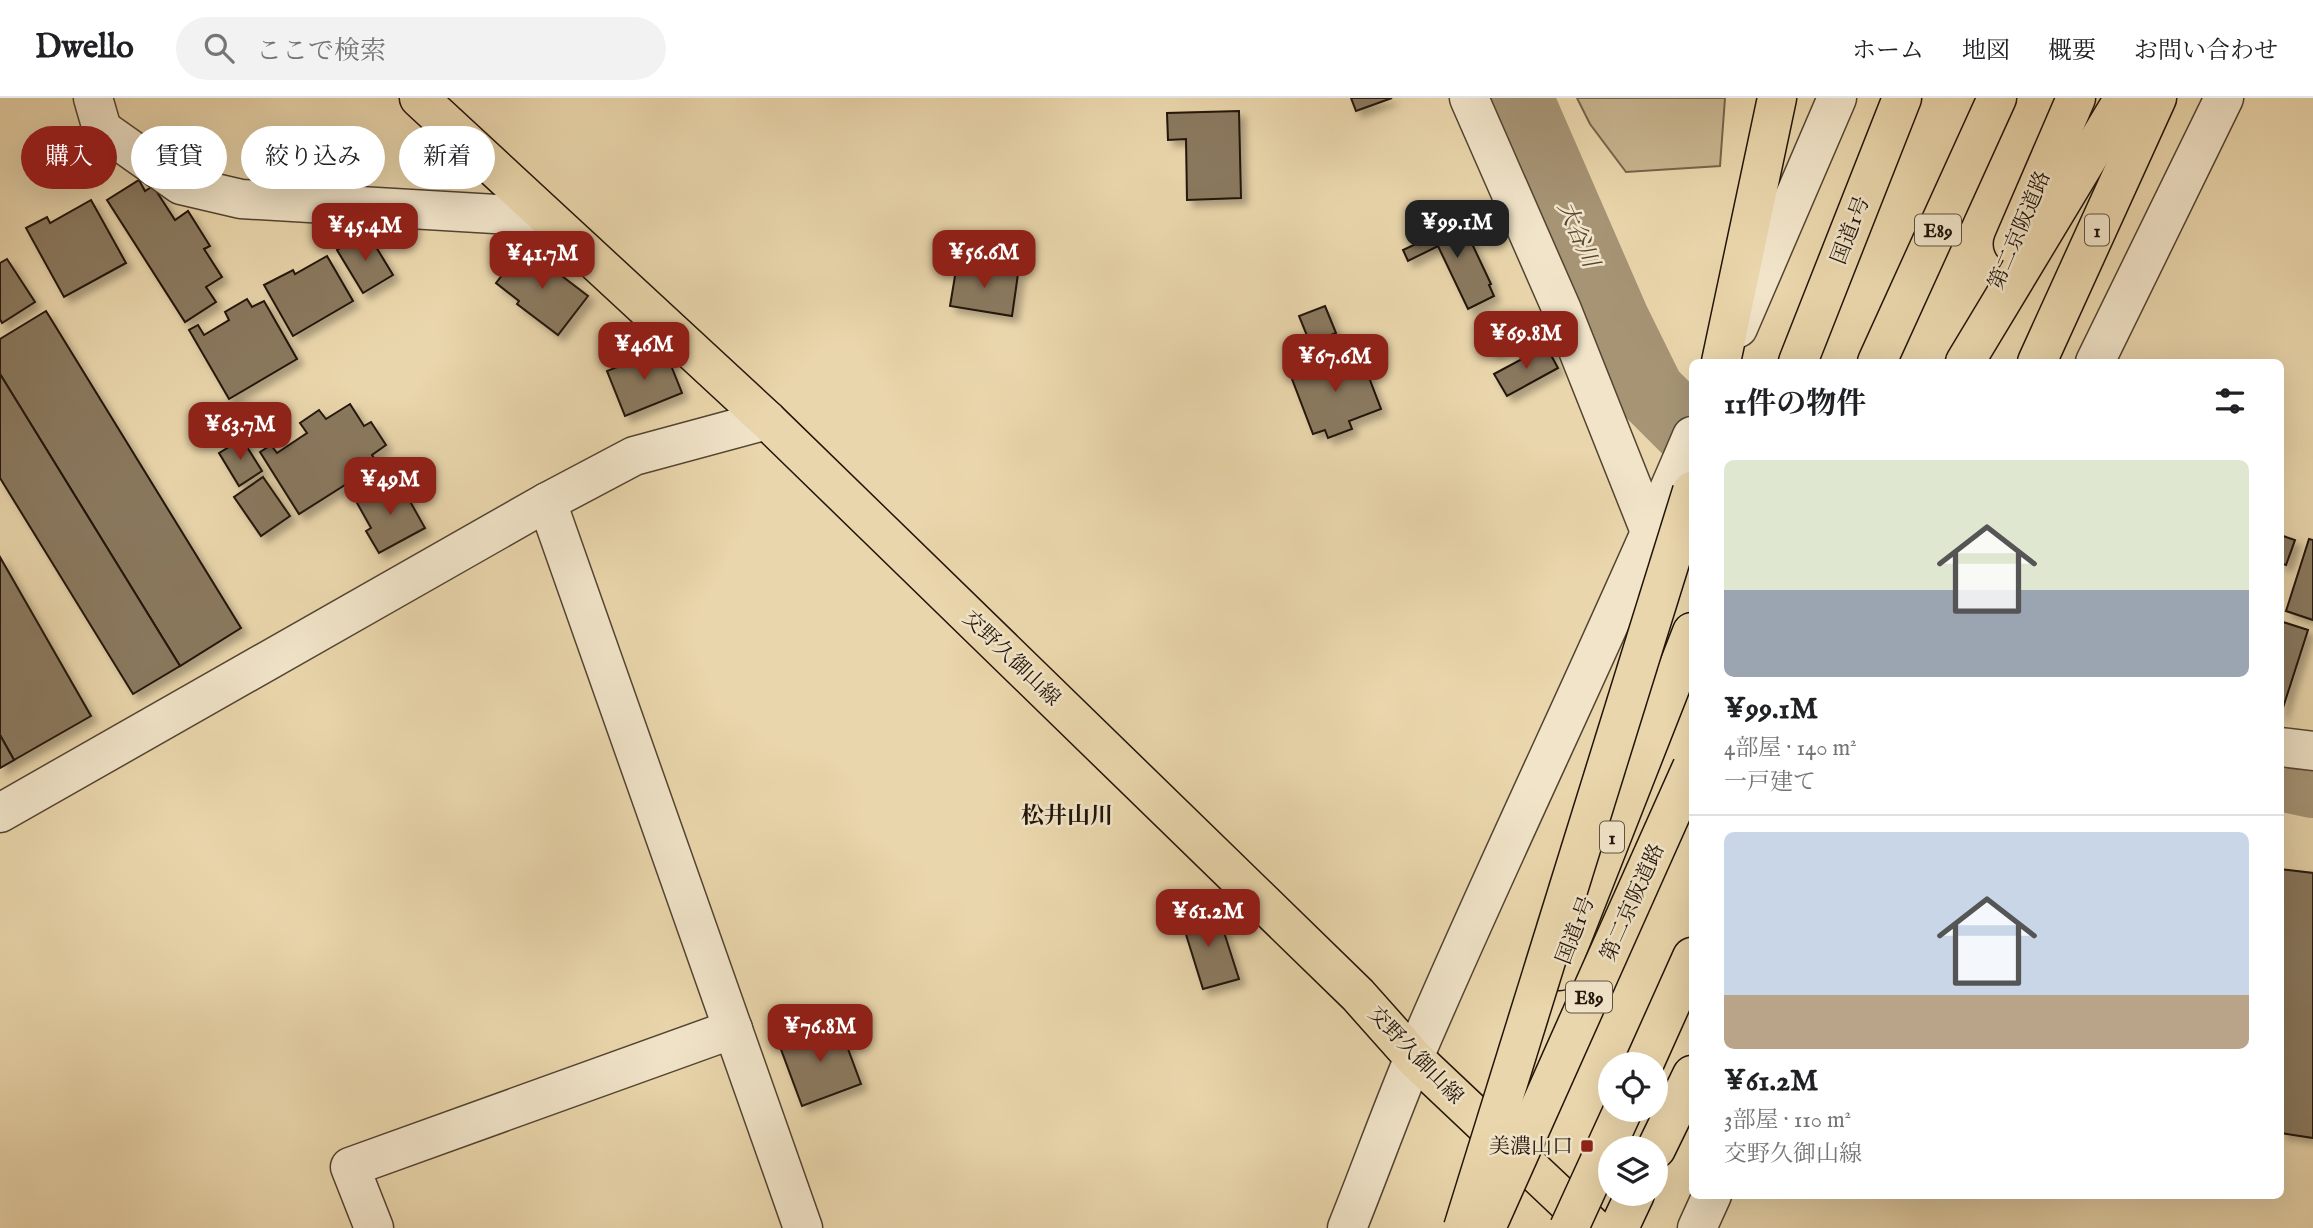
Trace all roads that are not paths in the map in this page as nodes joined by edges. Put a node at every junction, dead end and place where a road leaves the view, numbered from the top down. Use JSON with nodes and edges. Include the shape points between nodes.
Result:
{"nodes":[{"id":1,"x":93,"y":98,"type":"edge"},
{"id":2,"x":419,"y":98,"type":"edge"},
{"id":3,"x":1469,"y":98,"type":"edge"},
{"id":4,"x":1777,"y":98,"type":"edge"},
{"id":5,"x":1837,"y":98,"type":"edge"},
{"id":6,"x":1997,"y":98,"type":"edge"},
{"id":7,"x":2076,"y":98,"type":"edge"},
{"id":8,"x":2124,"y":98,"type":"edge"},
{"id":9,"x":2157,"y":98,"type":"edge"},
{"id":10,"x":2224,"y":98,"type":"edge"},
{"id":11,"x":1901,"y":102,"type":"edge"},
{"id":12,"x":546,"y":217,"type":"junction"},
{"id":13,"x":1723,"y":359,"type":"edge"},
{"id":14,"x":1723,"y":359,"type":"edge"},
{"id":15,"x":1799,"y":359,"type":"edge"},
{"id":16,"x":1878,"y":359,"type":"edge"},
{"id":17,"x":1965,"y":359,"type":"edge"},
{"id":18,"x":1966,"y":359,"type":"edge"},
{"id":19,"x":2038,"y":359,"type":"edge"},
{"id":20,"x":2096,"y":359,"type":"edge"},
{"id":21,"x":767,"y":420,"type":"junction"},
{"id":22,"x":1689,"y":451,"type":"edge"},
{"id":23,"x":1681,"y":490,"type":"edge"},
{"id":24,"x":547,"y":502,"type":"junction"},
{"id":25,"x":1651,"y":534,"type":"junction"},
{"id":26,"x":1689,"y":640,"type":"edge"},
{"id":27,"x":2284,"y":747,"type":"edge"},
{"id":28,"x":2313,"y":751,"type":"edge"},
{"id":29,"x":1689,"y":774,"type":"edge"},
{"id":30,"x":0,"y":813,"type":"edge"},
{"id":31,"x":1689,"y":964,"type":"edge"},
{"id":32,"x":733,"y":1029,"type":"junction"},
{"id":33,"x":1649,"y":1052,"type":"edge"},
{"id":34,"x":1414,"y":1058,"type":"junction"},
{"id":35,"x":1689,"y":1081,"type":"edge"},
{"id":36,"x":1618,"y":1122,"type":"edge"},
{"id":37,"x":1663,"y":1136,"type":"edge"},
{"id":38,"x":1710,"y":1199,"type":"edge"},
{"id":39,"x":1629,"y":1206,"type":"edge"},
{"id":40,"x":1635,"y":1206,"type":"edge"},
{"id":41,"x":374,"y":1228,"type":"edge"},
{"id":42,"x":803,"y":1228,"type":"edge"},
{"id":43,"x":1347,"y":1228,"type":"edge"},
{"id":44,"x":1457,"y":1228,"type":"edge"},
{"id":45,"x":1463,"y":1228,"type":"edge"},
{"id":46,"x":1486,"y":1228,"type":"edge"},
{"id":47,"x":1569,"y":1228,"type":"edge"},
{"id":48,"x":1594,"y":1228,"type":"edge"},
{"id":49,"x":1619,"y":1228,"type":"edge"},
{"id":50,"x":1627,"y":1228,"type":"edge"},
{"id":51,"x":1697,"y":1228,"type":"edge"}],
"edges":[{"from":1,"to":12,"type":"street","via":[[102,129],[181,185],[241,199]]},
{"from":2,"to":12,"type":"main road","name":"交野久御山線"},
{"from":3,"to":25,"type":"street","via":[[1562,310]]},
{"from":4,"to":13,"type":"main road"},
{"from":5,"to":14,"type":"street"},
{"from":6,"to":16,"type":"main road","number":"E89"},
{"from":7,"to":17,"type":"main road","name":"第二京阪道路"},
{"from":8,"to":18,"type":"main road"},
{"from":9,"to":19,"type":"main road","number":"1"},
{"from":10,"to":20,"type":"street"},
{"from":11,"to":15,"type":"main road","name":"国道1号"},
{"from":12,"to":21,"type":"main road","name":"交野久御山線"},
{"from":21,"to":24,"type":"street","via":[[634,456]]},
{"from":21,"to":34,"type":"main road","name":"交野久御山線","via":[[1358,995]]},
{"from":22,"to":23,"type":"street"},
{"from":23,"to":25,"type":"street"},
{"from":23,"to":45,"type":"main road","bridge":true},
{"from":24,"to":30,"type":"street"},
{"from":24,"to":32,"type":"street"},
{"from":25,"to":34,"type":"street"},
{"from":26,"to":44,"type":"main road","name":"国道1号","number":"1","bridge":true},
{"from":27,"to":28,"type":"street"},
{"from":29,"to":46,"type":"main road","name":"第二京阪道路","number":"E89","bridge":true},
{"from":31,"to":33,"type":"main road"},
{"from":32,"to":41,"type":"street","via":[[350,1167]]},
{"from":32,"to":42,"type":"street"},
{"from":34,"to":43,"type":"street"},
{"from":34,"to":48,"type":"main road","name":"交野久御山線"},
{"from":35,"to":37,"type":"main road"},
{"from":36,"to":47,"type":"main road","bridge":true},
{"from":38,"to":51,"type":"street"},
{"from":39,"to":49,"type":"main road"},
{"from":40,"to":50,"type":"street"}]}
